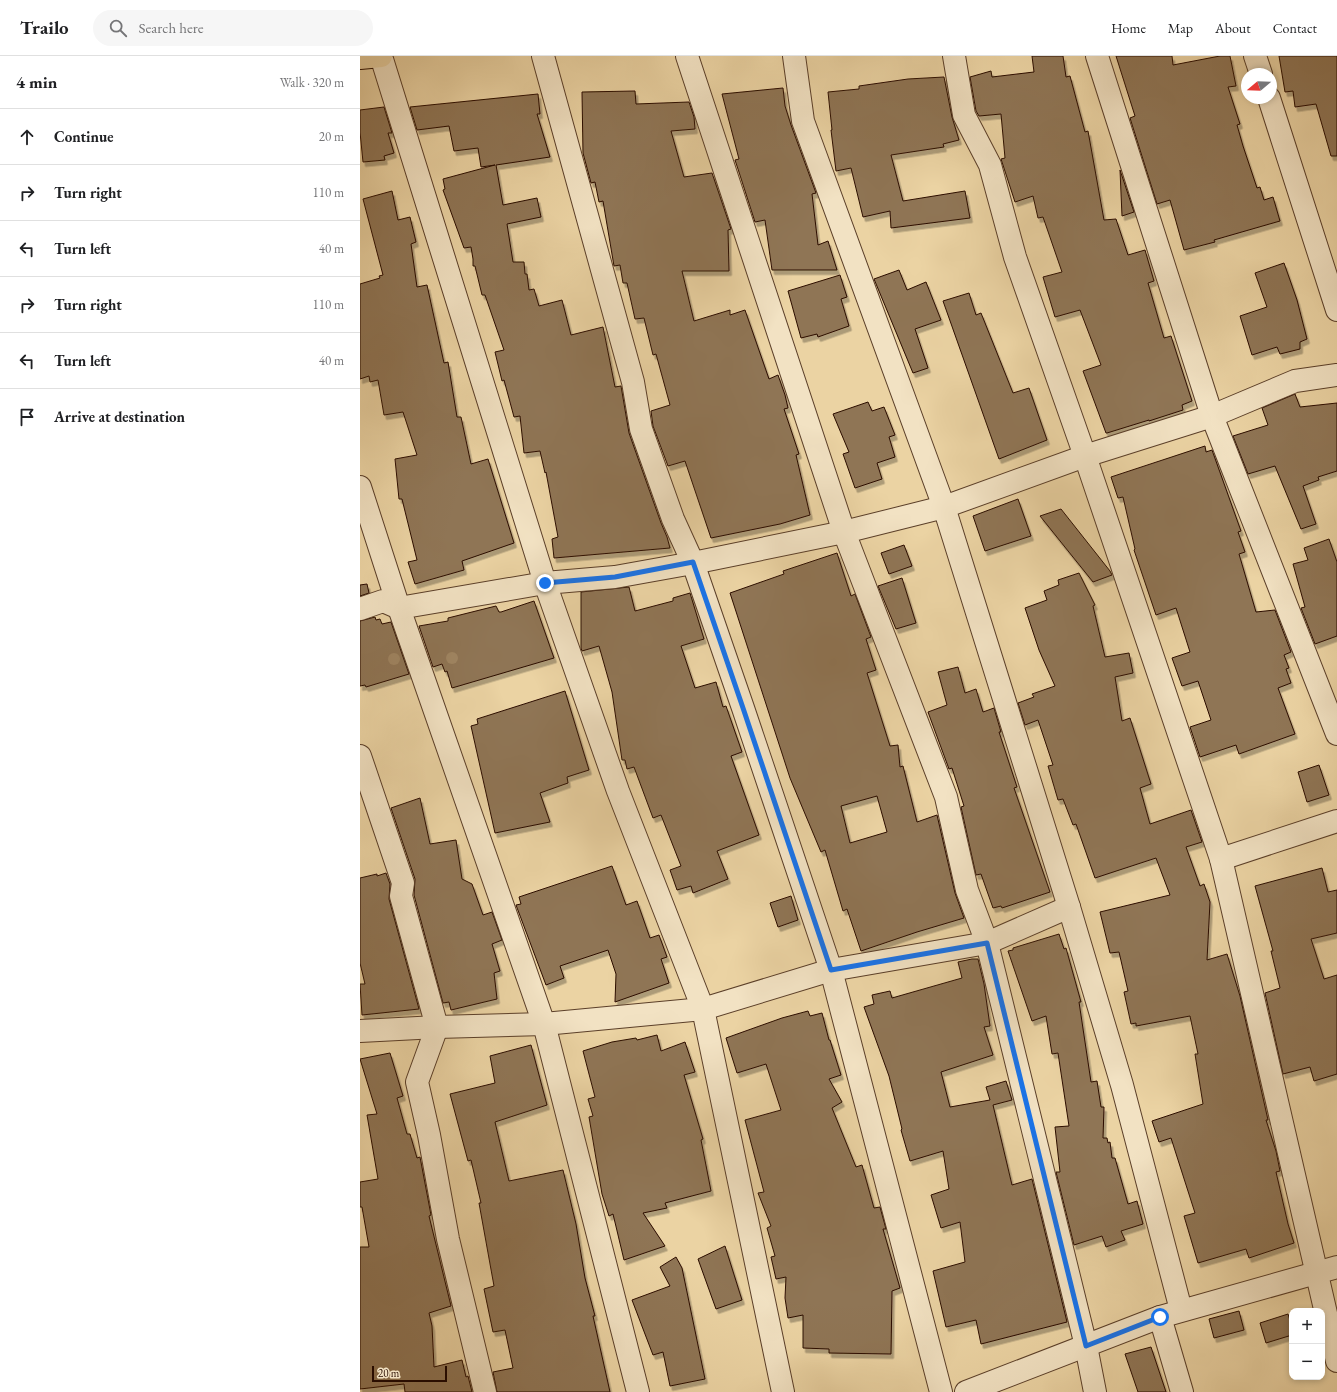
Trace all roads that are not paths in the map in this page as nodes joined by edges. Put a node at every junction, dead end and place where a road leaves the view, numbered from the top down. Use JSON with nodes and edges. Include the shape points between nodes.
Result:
{"nodes":[{"id":1,"x":381,"y":56,"type":"edge"},
{"id":2,"x":543,"y":56,"type":"edge"},
{"id":3,"x":687,"y":56,"type":"edge"},
{"id":4,"x":794,"y":56,"type":"edge"},
{"id":5,"x":954,"y":56,"type":"edge"},
{"id":6,"x":1097,"y":56,"type":"edge"},
{"id":7,"x":1255,"y":56,"type":"edge"},
{"id":8,"x":360,"y":58,"type":"edge"},
{"id":9,"x":1259,"y":68,"type":"edge"},
{"id":10,"x":1271,"y":104,"type":"edge"},
{"id":11,"x":1337,"y":310,"type":"edge"},
{"id":12,"x":1337,"y":375,"type":"edge"},
{"id":13,"x":1212,"y":416,"type":"junction"},
{"id":14,"x":1086,"y":456,"type":"junction"},
{"id":15,"x":360,"y":488,"type":"edge"},
{"id":16,"x":944,"y":507,"type":"junction"},
{"id":17,"x":844,"y":532,"type":"junction"},
{"id":18,"x":693,"y":562,"type":"junction"},
{"id":19,"x":545,"y":583,"type":"junction"},
{"id":20,"x":360,"y":608,"type":"edge"},
{"id":21,"x":399,"y":608,"type":"junction"},
{"id":22,"x":1337,"y":734,"type":"edge"},
{"id":23,"x":360,"y":756,"type":"edge"},
{"id":24,"x":1337,"y":821,"type":"edge"},
{"id":25,"x":1221,"y":859,"type":"junction"},
{"id":26,"x":1069,"y":907,"type":"junction"},
{"id":27,"x":987,"y":943,"type":"junction"},
{"id":28,"x":831,"y":970,"type":"junction"},
{"id":29,"x":703,"y":1009,"type":"junction"},
{"id":30,"x":544,"y":1024,"type":"junction"},
{"id":31,"x":437,"y":1027,"type":"junction"},
{"id":32,"x":360,"y":1031,"type":"edge"},
{"id":33,"x":1327,"y":1270,"type":"edge"},
{"id":34,"x":1181,"y":1310,"type":"junction"},
{"id":35,"x":1160,"y":1317,"type":"junction"},
{"id":36,"x":1086,"y":1346,"type":"junction"},
{"id":37,"x":1337,"y":1361,"type":"edge"},
{"id":38,"x":485,"y":1392,"type":"edge"},
{"id":39,"x":638,"y":1392,"type":"edge"},
{"id":40,"x":783,"y":1392,"type":"edge"},
{"id":41,"x":941,"y":1392,"type":"edge"},
{"id":42,"x":966,"y":1392,"type":"edge"},
{"id":43,"x":1095,"y":1392,"type":"edge"},
{"id":44,"x":1182,"y":1392,"type":"edge"}],
"edges":[{"from":1,"to":8,"type":"main road"},
{"from":1,"to":19,"type":"street"},
{"from":2,"to":18,"type":"street","via":[[633,382],[642,429],[673,519]]},
{"from":3,"to":17,"type":"street"},
{"from":4,"to":16,"type":"street","via":[[803,121]]},
{"from":5,"to":14,"type":"street","via":[[964,115],[990,165],[1015,257]]},
{"from":6,"to":13,"type":"street"},
{"from":7,"to":9,"type":"street"},
{"from":10,"to":11,"type":"street"},
{"from":12,"to":13,"type":"street","via":[[1295,381]]},
{"from":13,"to":14,"type":"street"},
{"from":13,"to":22,"type":"street"},
{"from":14,"to":16,"type":"street"},
{"from":14,"to":25,"type":"street"},
{"from":15,"to":21,"type":"street"},
{"from":16,"to":17,"type":"street"},
{"from":16,"to":26,"type":"street"},
{"from":17,"to":18,"type":"street"},
{"from":17,"to":27,"type":"street","via":[[946,797],[967,890]]},
{"from":18,"to":19,"type":"street","via":[[615,577]]},
{"from":18,"to":28,"type":"street"},
{"from":19,"to":21,"type":"street"},
{"from":19,"to":29,"type":"street","via":[[618,791]]},
{"from":20,"to":21,"type":"street","via":[[383,601]]},
{"from":21,"to":30,"type":"street"},
{"from":23,"to":31,"type":"street","via":[[403,883],[401,896]]},
{"from":24,"to":25,"type":"street"},
{"from":25,"to":33,"type":"street"},
{"from":26,"to":27,"type":"street"},
{"from":26,"to":34,"type":"street","via":[[1124,1093]]},
{"from":27,"to":28,"type":"street"},
{"from":27,"to":36,"type":"street"},
{"from":28,"to":29,"type":"street"},
{"from":28,"to":41,"type":"street"},
{"from":29,"to":30,"type":"street"},
{"from":29,"to":40,"type":"street"},
{"from":30,"to":31,"type":"street"},
{"from":30,"to":39,"type":"street"},
{"from":31,"to":32,"type":"street"},
{"from":31,"to":38,"type":"street","via":[[417,1082],[448,1239]]},
{"from":33,"to":34,"type":"street"},
{"from":33,"to":37,"type":"street"},
{"from":34,"to":35,"type":"street"},
{"from":35,"to":36,"type":"street"},
{"from":35,"to":44,"type":"street"},
{"from":36,"to":42,"type":"street"},
{"from":36,"to":43,"type":"street"}]}
